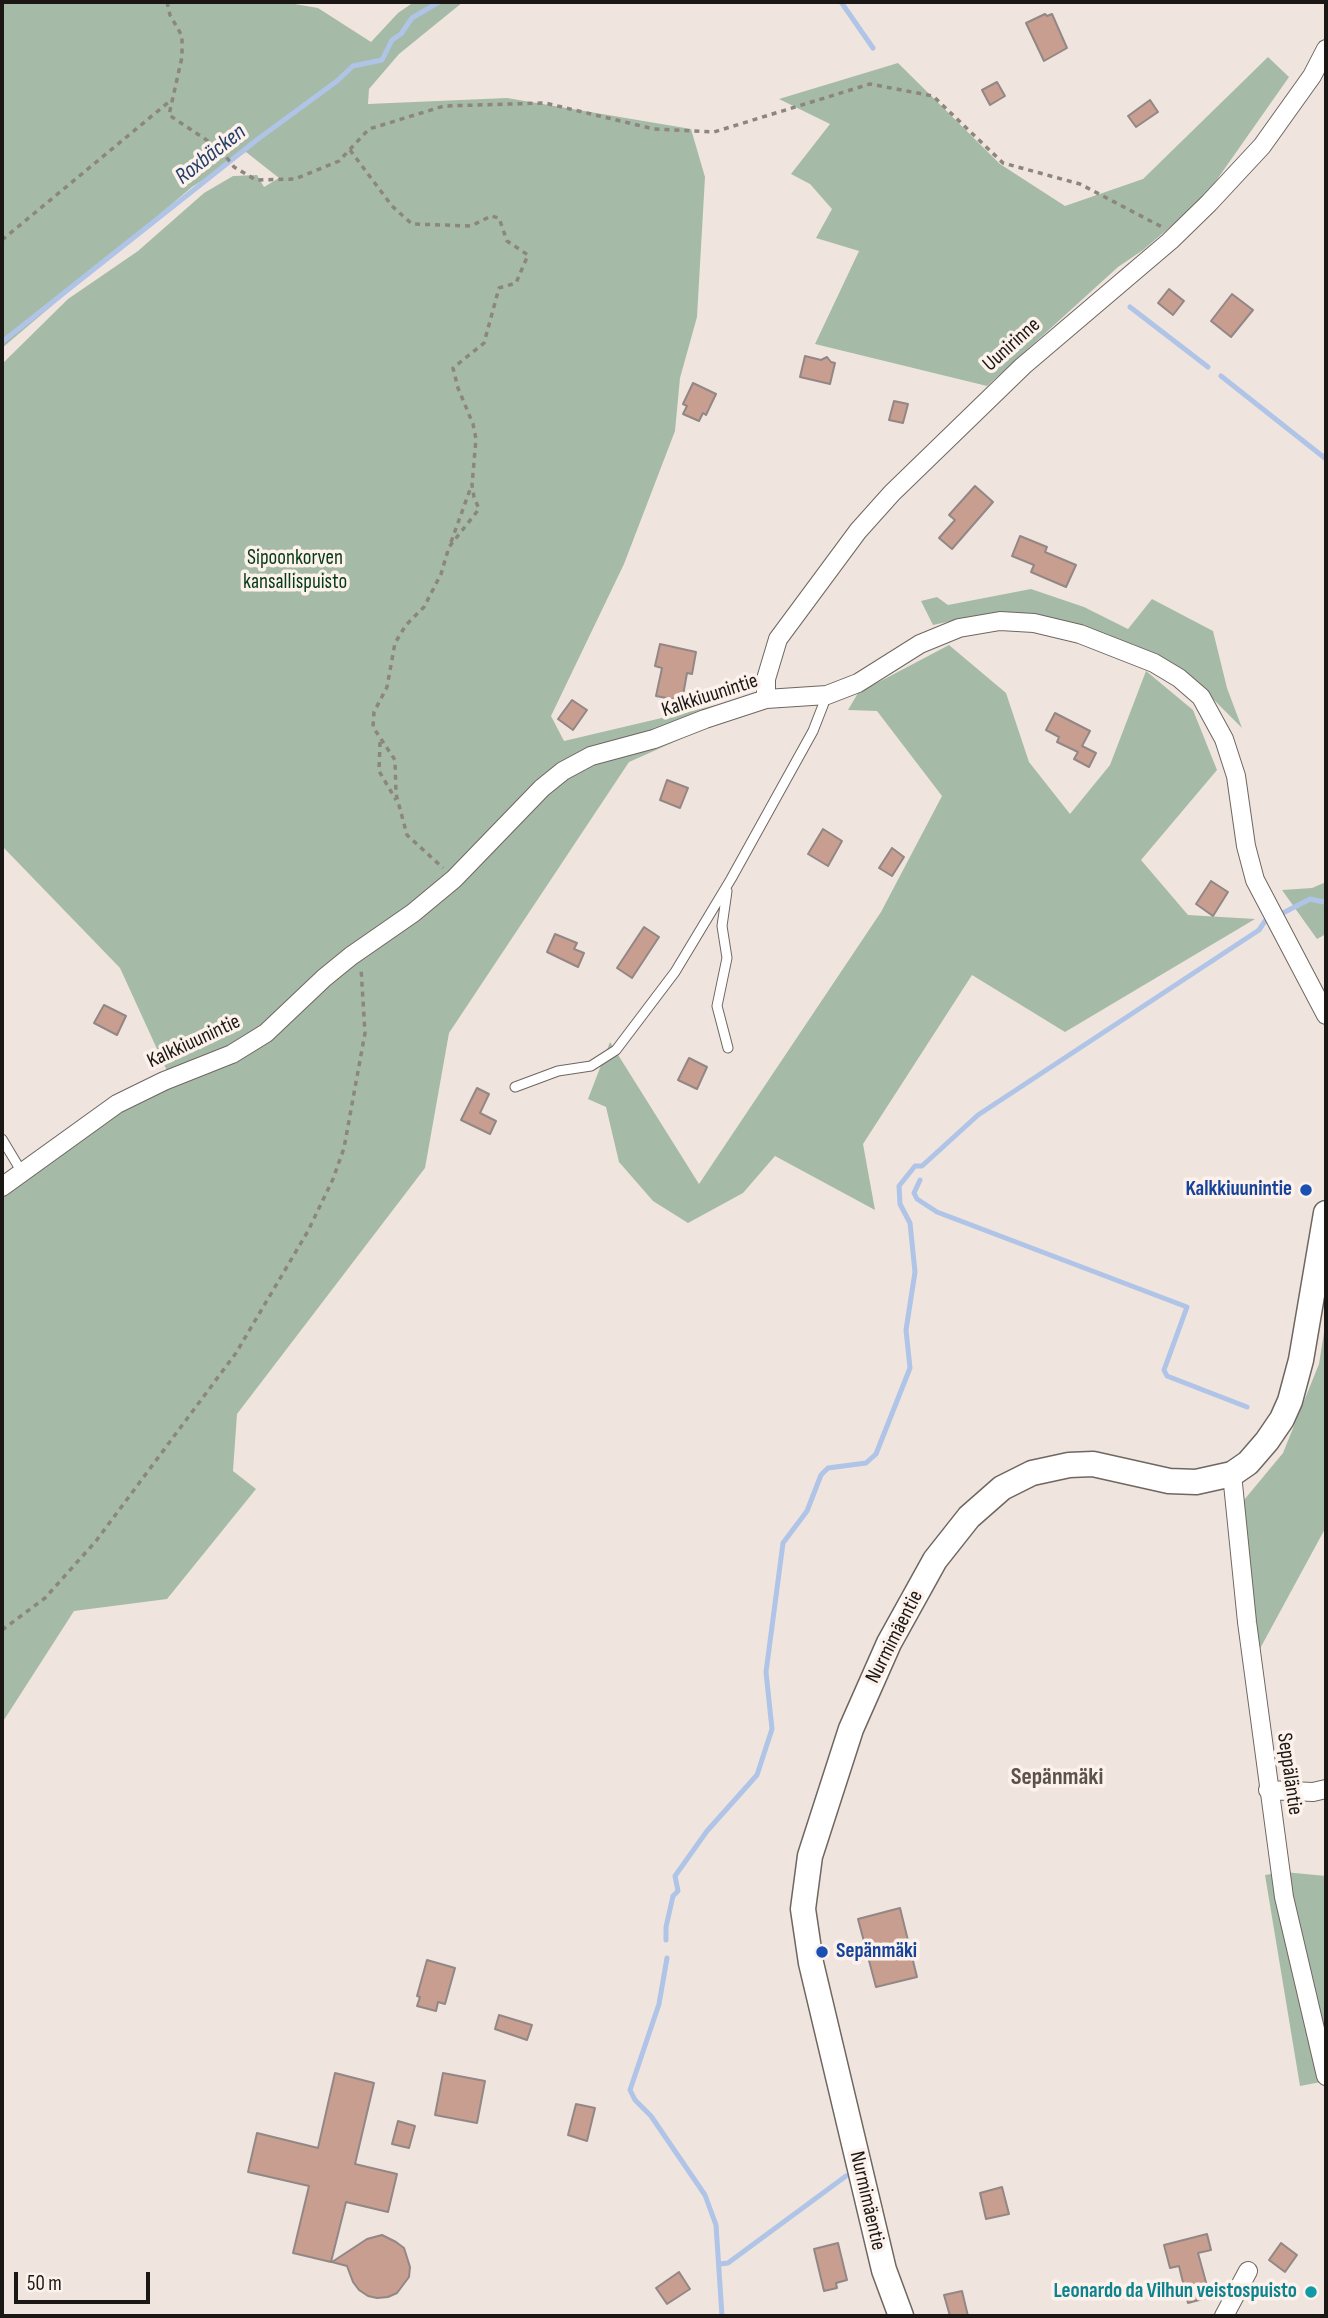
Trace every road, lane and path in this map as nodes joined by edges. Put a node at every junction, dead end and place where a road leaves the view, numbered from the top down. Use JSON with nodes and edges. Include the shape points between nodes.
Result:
{"nodes":[{"id":1,"x":167,"y":2,"type":"edge"},
{"id":2,"x":1326,"y":49,"type":"edge"},
{"id":3,"x":172,"y":99,"type":"junction"},
{"id":4,"x":350,"y":150,"type":"junction"},
{"id":5,"x":1176,"y":235,"type":"junction"},
{"id":6,"x":2,"y":240,"type":"edge"},
{"id":7,"x":472,"y":485,"type":"junction"},
{"id":8,"x":449,"y":547,"type":"junction"},
{"id":9,"x":827,"y":695,"type":"junction"},
{"id":10,"x":766,"y":699,"type":"junction"},
{"id":11,"x":380,"y":740,"type":"junction"},
{"id":12,"x":398,"y":804,"type":"junction"},
{"id":13,"x":454,"y":879,"type":"junction"},
{"id":14,"x":731,"y":880,"type":"junction"},
{"id":15,"x":361,"y":967,"type":"dead end"},
{"id":16,"x":1326,"y":1016,"type":"edge"},
{"id":17,"x":728,"y":1048,"type":"dead end"},
{"id":18,"x":515,"y":1087,"type":"dead end"},
{"id":19,"x":2,"y":1139,"type":"edge"},
{"id":20,"x":23,"y":1174,"type":"junction"},
{"id":21,"x":2,"y":1187,"type":"edge"},
{"id":22,"x":1326,"y":1213,"type":"edge"},
{"id":23,"x":1232,"y":1474,"type":"junction"},
{"id":24,"x":2,"y":1630,"type":"edge"},
{"id":25,"x":1326,"y":1789,"type":"edge"},
{"id":26,"x":1268,"y":1790,"type":"junction"},
{"id":27,"x":1326,"y":2076,"type":"edge"},
{"id":28,"x":1248,"y":2271,"type":"dead end"},
{"id":29,"x":901,"y":2316,"type":"edge"},
{"id":30,"x":1224,"y":2316,"type":"edge"}],
"edges":[{"from":1,"to":3,"type":"path","via":[[182,36]]},
{"from":2,"to":5,"type":"street","name":"Uunirinne","via":[[1262,146]]},
{"from":3,"to":4,"type":"path","via":[[169,115],[256,180],[295,178],[338,161]]},
{"from":3,"to":6,"type":"path"},
{"from":4,"to":5,"type":"path","via":[[369,129],[444,106],[545,103],[654,129],[714,132],[870,84],[933,96],[1003,163],[1080,184]]},
{"from":4,"to":7,"type":"path","via":[[412,224],[471,226],[491,216],[499,218],[507,241],[528,255],[516,282],[499,288],[484,343],[453,368],[476,439]]},
{"from":5,"to":10,"type":"street","name":"Uunirinne","via":[[1023,366],[858,531],[778,639],[766,679]]},
{"from":7,"to":8,"type":"path"},
{"from":7,"to":8,"type":"path","via":[[479,509]]},
{"from":8,"to":11,"type":"path","via":[[424,607],[395,643],[387,687],[374,712],[373,727]]},
{"from":9,"to":10,"type":"street","name":"Kalkkiuunintie"},
{"from":9,"to":14,"type":"lane","via":[[813,731]]},
{"from":9,"to":16,"type":"street","name":"Kalkkiuunintie","via":[[858,683],[920,644],[959,628],[1000,621],[1080,634],[1154,663],[1179,678],[1201,697],[1223,739],[1236,776],[1255,880]]},
{"from":10,"to":13,"type":"street","name":"Kalkkiuunintie","via":[[591,756],[563,771]]},
{"from":11,"to":12,"type":"path","via":[[379,771]]},
{"from":11,"to":12,"type":"path","via":[[395,760]]},
{"from":12,"to":13,"type":"path","via":[[407,835]]},
{"from":13,"to":20,"type":"street","name":"Kalkkiuunintie","via":[[324,978],[267,1033],[232,1055],[117,1104]]},
{"from":14,"to":17,"type":"lane","via":[[722,926],[727,958],[717,1006]]},
{"from":14,"to":18,"type":"lane","via":[[675,972],[616,1050],[591,1066],[558,1071]]},
{"from":15,"to":24,"type":"path","via":[[365,1033],[344,1148],[308,1231],[236,1353],[96,1541],[45,1598]]},
{"from":19,"to":20,"type":"lane"},
{"from":20,"to":21,"type":"street","name":"Kalkkiuunintie"},
{"from":22,"to":23,"type":"street","name":"Nurmimäentie","via":[[1290,1401],[1267,1441]]},
{"from":23,"to":26,"type":"street","name":"Seppäläntie"},
{"from":23,"to":29,"type":"street","name":"Nurmimäentie","via":[[1196,1482],[1169,1481],[1093,1464],[1069,1465],[1032,1473],[1002,1488],[970,1517],[935,1560],[889,1643],[851,1729],[810,1856],[803,1909],[811,1963],[884,2270]]},
{"from":25,"to":26,"type":"street"},
{"from":26,"to":27,"type":"street","name":"Seppäläntie","via":[[1284,1897]]},
{"from":28,"to":30,"type":"street"}]}
